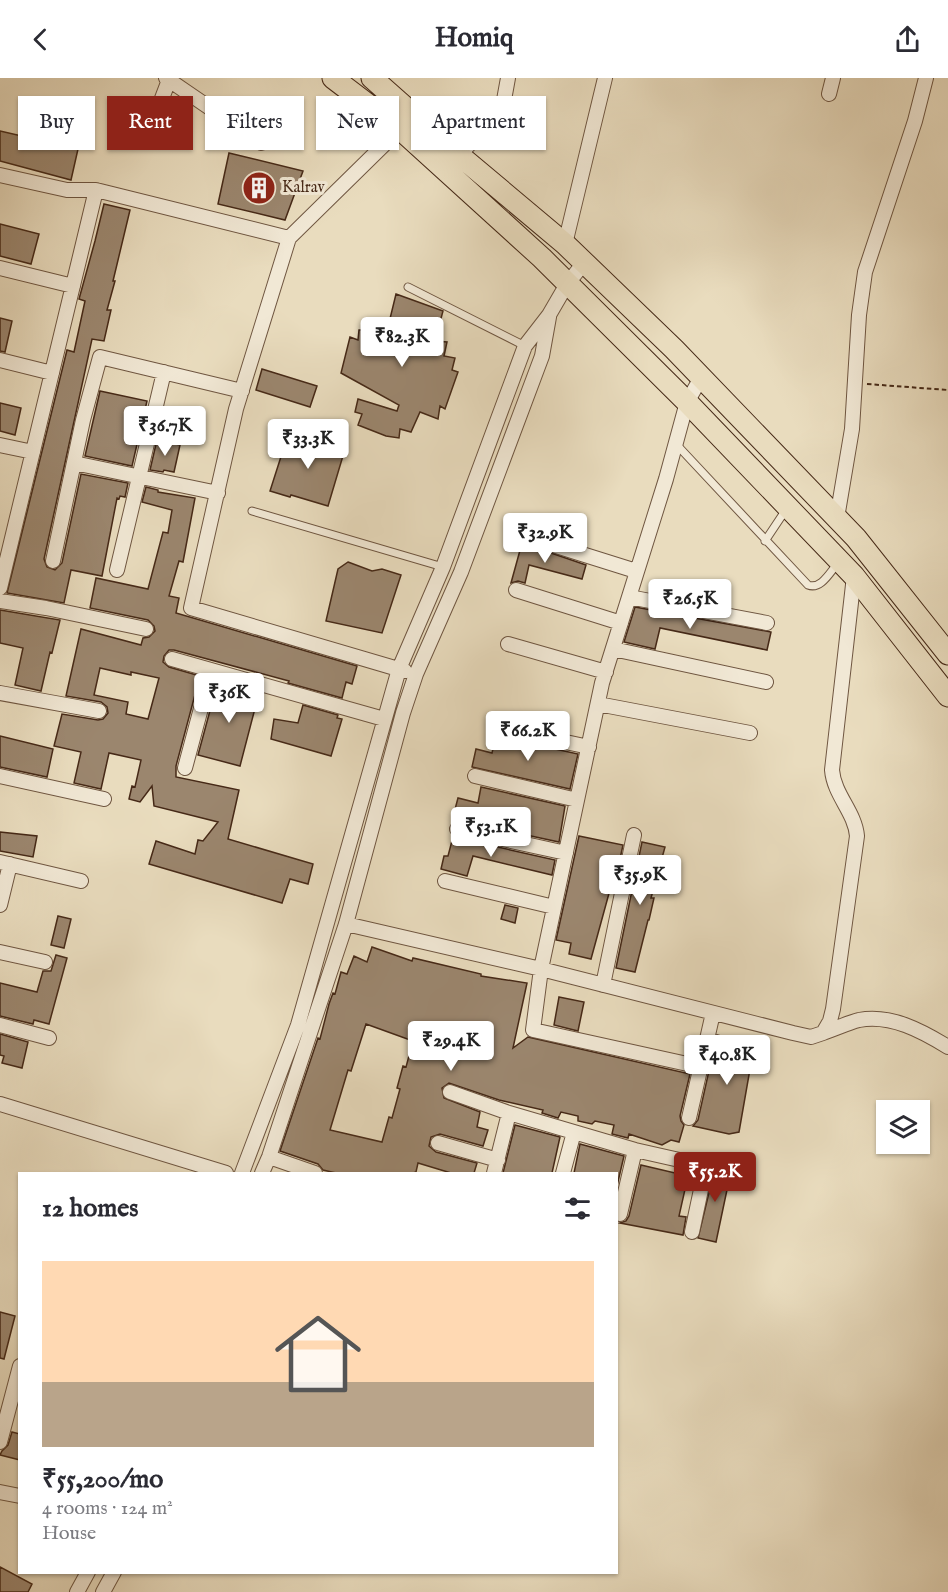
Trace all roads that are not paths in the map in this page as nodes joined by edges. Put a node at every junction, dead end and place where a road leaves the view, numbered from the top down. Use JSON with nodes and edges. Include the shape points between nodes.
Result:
{"nodes":[{"id":1,"x":333,"y":78,"type":"edge"},
{"id":2,"x":372,"y":78,"type":"edge"},
{"id":3,"x":508,"y":78,"type":"edge"},
{"id":4,"x":605,"y":78,"type":"edge"},
{"id":5,"x":833,"y":78,"type":"edge"},
{"id":6,"x":926,"y":78,"type":"edge"},
{"id":7,"x":168,"y":79,"type":"edge"},
{"id":8,"x":829,"y":94,"type":"dead end"},
{"id":9,"x":162,"y":96,"type":"edge"},
{"id":10,"x":205,"y":104,"type":"edge"},
{"id":11,"x":400,"y":129,"type":"junction"},
{"id":12,"x":459,"y":155,"type":"junction"},
{"id":13,"x":0,"y":175,"type":"edge"},
{"id":14,"x":96,"y":190,"type":"junction"},
{"id":15,"x":290,"y":238,"type":"junction"},
{"id":16,"x":565,"y":244,"type":"junction"},
{"id":17,"x":584,"y":263,"type":"junction"},
{"id":18,"x":0,"y":268,"type":"edge"},
{"id":19,"x":567,"y":284,"type":"junction"},
{"id":20,"x":73,"y":286,"type":"junction"},
{"id":21,"x":408,"y":287,"type":"dead end"},
{"id":22,"x":549,"y":315,"type":"junction"},
{"id":23,"x":525,"y":346,"type":"junction"},
{"id":24,"x":0,"y":360,"type":"edge"},
{"id":25,"x":164,"y":372,"type":"junction"},
{"id":26,"x":52,"y":373,"type":"junction"},
{"id":27,"x":701,"y":378,"type":"junction"},
{"id":28,"x":242,"y":391,"type":"junction"},
{"id":29,"x":687,"y":402,"type":"junction"},
{"id":30,"x":676,"y":444,"type":"junction"},
{"id":31,"x":0,"y":445,"type":"edge"},
{"id":32,"x":33,"y":452,"type":"junction"},
{"id":33,"x":74,"y":463,"type":"junction"},
{"id":34,"x":138,"y":477,"type":"junction"},
{"id":35,"x":218,"y":493,"type":"junction"},
{"id":36,"x":787,"y":507,"type":"junction"},
{"id":37,"x":252,"y":511,"type":"dead end"},
{"id":38,"x":837,"y":518,"type":"junction"},
{"id":39,"x":7,"y":531,"type":"edge"},
{"id":40,"x":534,"y":539,"type":"dead end"},
{"id":41,"x":765,"y":541,"type":"junction"},
{"id":42,"x":53,"y":561,"type":"dead end"},
{"id":43,"x":443,"y":567,"type":"junction"},
{"id":44,"x":847,"y":569,"type":"junction"},
{"id":45,"x":117,"y":570,"type":"dead end"},
{"id":46,"x":636,"y":571,"type":"junction"},
{"id":47,"x":0,"y":588,"type":"edge"},
{"id":48,"x":516,"y":590,"type":"dead end"},
{"id":49,"x":629,"y":597,"type":"junction"},
{"id":50,"x":0,"y":600,"type":"edge"},
{"id":51,"x":621,"y":623,"type":"junction"},
{"id":52,"x":767,"y":623,"type":"dead end"},
{"id":53,"x":146,"y":629,"type":"dead end"},
{"id":54,"x":508,"y":644,"type":"dead end"},
{"id":55,"x":613,"y":649,"type":"junction"},
{"id":56,"x":948,"y":654,"type":"edge"},
{"id":57,"x":172,"y":659,"type":"dead end"},
{"id":58,"x":399,"y":669,"type":"junction"},
{"id":59,"x":211,"y":671,"type":"junction"},
{"id":60,"x":606,"y":672,"type":"junction"},
{"id":61,"x":416,"y":674,"type":"junction"},
{"id":62,"x":766,"y":682,"type":"dead end"},
{"id":63,"x":0,"y":693,"type":"edge"},
{"id":64,"x":948,"y":696,"type":"edge"},
{"id":65,"x":598,"y":704,"type":"junction"},
{"id":66,"x":99,"y":711,"type":"dead end"},
{"id":67,"x":384,"y":719,"type":"junction"},
{"id":68,"x":495,"y":726,"type":"dead end"},
{"id":69,"x":750,"y":733,"type":"dead end"},
{"id":70,"x":589,"y":747,"type":"junction"},
{"id":71,"x":185,"y":768,"type":"dead end"},
{"id":72,"x":0,"y":776,"type":"edge"},
{"id":73,"x":475,"y":776,"type":"dead end"},
{"id":74,"x":104,"y":799,"type":"dead end"},
{"id":75,"x":577,"y":800,"type":"junction"},
{"id":76,"x":457,"y":830,"type":"dead end"},
{"id":77,"x":634,"y":835,"type":"dead end"},
{"id":78,"x":566,"y":853,"type":"junction"},
{"id":79,"x":5,"y":863,"type":"edge"},
{"id":80,"x":81,"y":881,"type":"dead end"},
{"id":81,"x":445,"y":881,"type":"dead end"},
{"id":82,"x":0,"y":905,"type":"edge"},
{"id":83,"x":554,"y":907,"type":"junction"},
{"id":84,"x":346,"y":924,"type":"junction"},
{"id":85,"x":0,"y":951,"type":"edge"},
{"id":86,"x":45,"y":962,"type":"dead end"},
{"id":87,"x":541,"y":969,"type":"junction"},
{"id":88,"x":603,"y":985,"type":"junction"},
{"id":89,"x":713,"y":1013,"type":"junction"},
{"id":90,"x":0,"y":1025,"type":"edge"},
{"id":91,"x":823,"y":1033,"type":"junction"},
{"id":92,"x":50,"y":1038,"type":"dead end"},
{"id":93,"x":948,"y":1047,"type":"edge"},
{"id":94,"x":701,"y":1067,"type":"junction"},
{"id":95,"x":450,"y":1092,"type":"dead end"},
{"id":96,"x":0,"y":1104,"type":"edge"},
{"id":97,"x":509,"y":1113,"type":"junction"},
{"id":98,"x":689,"y":1118,"type":"dead end"},
{"id":99,"x":574,"y":1132,"type":"junction"},
{"id":100,"x":438,"y":1143,"type":"dead end"},
{"id":101,"x":635,"y":1150,"type":"junction"},
{"id":102,"x":269,"y":1158,"type":"junction"},
{"id":103,"x":496,"y":1166,"type":"edge"},
{"id":104,"x":223,"y":1172,"type":"edge"},
{"id":105,"x":242,"y":1172,"type":"edge"},
{"id":106,"x":262,"y":1172,"type":"edge"},
{"id":107,"x":312,"y":1172,"type":"edge"},
{"id":108,"x":563,"y":1172,"type":"edge"},
{"id":109,"x":620,"y":1214,"type":"dead end"},
{"id":110,"x":692,"y":1232,"type":"dead end"},
{"id":111,"x":18,"y":1374,"type":"edge"},
{"id":112,"x":0,"y":1442,"type":"edge"},
{"id":113,"x":0,"y":1492,"type":"edge"},
{"id":114,"x":18,"y":1496,"type":"edge"},
{"id":115,"x":87,"y":1574,"type":"edge"},
{"id":116,"x":113,"y":1574,"type":"edge"},
{"id":117,"x":77,"y":1592,"type":"edge"},
{"id":118,"x":103,"y":1592,"type":"edge"}],
"edges":[{"from":1,"to":11,"type":"main road"},
{"from":2,"to":12,"type":"main road"},
{"from":3,"to":12,"type":"street","via":[[502,111]]},
{"from":4,"to":16,"type":"street"},
{"from":5,"to":8,"type":"street"},
{"from":6,"to":38,"type":"street","via":[[865,272],[850,445]]},
{"from":7,"to":9,"type":"street"},
{"from":7,"to":10,"type":"street"},
{"from":11,"to":15,"type":"street"},
{"from":11,"to":19,"type":"main road"},
{"from":12,"to":16,"type":"main road"},
{"from":13,"to":14,"type":"street","via":[[67,190]]},
{"from":14,"to":15,"type":"street"},
{"from":14,"to":20,"type":"street"},
{"from":15,"to":28,"type":"street"},
{"from":16,"to":17,"type":"main road"},
{"from":17,"to":19,"type":"street"},
{"from":17,"to":27,"type":"main road"},
{"from":18,"to":20,"type":"street"},
{"from":19,"to":22,"type":"street"},
{"from":19,"to":29,"type":"main road"},
{"from":20,"to":26,"type":"street"},
{"from":21,"to":23,"type":"lane"},
{"from":22,"to":23,"type":"street"},
{"from":22,"to":61,"type":"street","via":[[542,356],[461,572]]},
{"from":23,"to":43,"type":"street"},
{"from":24,"to":26,"type":"street"},
{"from":25,"to":28,"type":"street"},
{"from":25,"to":33,"type":"street","via":[[100,357]]},
{"from":25,"to":34,"type":"street"},
{"from":26,"to":32,"type":"street"},
{"from":27,"to":29,"type":"street"},
{"from":27,"to":38,"type":"main road"},
{"from":28,"to":35,"type":"street"},
{"from":29,"to":30,"type":"street"},
{"from":29,"to":36,"type":"main road"},
{"from":30,"to":41,"type":"lane"},
{"from":30,"to":46,"type":"street"},
{"from":31,"to":32,"type":"street"},
{"from":32,"to":39,"type":"street"},
{"from":33,"to":34,"type":"street"},
{"from":33,"to":42,"type":"street"},
{"from":34,"to":35,"type":"street"},
{"from":34,"to":45,"type":"street"},
{"from":35,"to":58,"type":"street","via":[[191,608]]},
{"from":36,"to":41,"type":"lane"},
{"from":36,"to":44,"type":"main road"},
{"from":37,"to":43,"type":"lane"},
{"from":38,"to":56,"type":"main road"},
{"from":39,"to":47,"type":"street"},
{"from":40,"to":46,"type":"street"},
{"from":41,"to":44,"type":"lane","via":[[812,587]]},
{"from":43,"to":58,"type":"street"},
{"from":44,"to":64,"type":"main road"},
{"from":44,"to":91,"type":"street","via":[[832,770],[835,788],[853,818],[857,836],[833,1009]]},
{"from":46,"to":49,"type":"street"},
{"from":48,"to":51,"type":"street"},
{"from":49,"to":51,"type":"street"},
{"from":49,"to":52,"type":"street"},
{"from":50,"to":53,"type":"street"},
{"from":51,"to":55,"type":"street"},
{"from":54,"to":60,"type":"street"},
{"from":55,"to":60,"type":"street"},
{"from":55,"to":62,"type":"street"},
{"from":57,"to":59,"type":"street"},
{"from":58,"to":61,"type":"street"},
{"from":58,"to":67,"type":"street"},
{"from":59,"to":67,"type":"street"},
{"from":59,"to":71,"type":"street"},
{"from":60,"to":65,"type":"street"},
{"from":61,"to":84,"type":"street"},
{"from":63,"to":66,"type":"street"},
{"from":65,"to":69,"type":"street"},
{"from":65,"to":70,"type":"street"},
{"from":67,"to":105,"type":"street","via":[[298,1024]]},
{"from":68,"to":70,"type":"street"},
{"from":70,"to":75,"type":"street"},
{"from":72,"to":74,"type":"street"},
{"from":73,"to":75,"type":"street"},
{"from":75,"to":78,"type":"street"},
{"from":76,"to":78,"type":"street"},
{"from":77,"to":88,"type":"street"},
{"from":78,"to":83,"type":"street"},
{"from":79,"to":80,"type":"street"},
{"from":79,"to":82,"type":"street"},
{"from":81,"to":83,"type":"street"},
{"from":83,"to":87,"type":"street"},
{"from":84,"to":87,"type":"street"},
{"from":84,"to":102,"type":"street"},
{"from":85,"to":86,"type":"street"},
{"from":87,"to":88,"type":"street"},
{"from":87,"to":94,"type":"street","via":[[533,1030]]},
{"from":88,"to":89,"type":"street"},
{"from":89,"to":91,"type":"street","via":[[811,1037]]},
{"from":89,"to":94,"type":"street"},
{"from":90,"to":92,"type":"street"},
{"from":91,"to":93,"type":"street","via":[[860,1020],[886,1020],[908,1025]]},
{"from":94,"to":98,"type":"street"},
{"from":95,"to":97,"type":"street"},
{"from":96,"to":104,"type":"street"},
{"from":97,"to":99,"type":"street"},
{"from":97,"to":103,"type":"street"},
{"from":99,"to":101,"type":"street"},
{"from":99,"to":108,"type":"street"},
{"from":100,"to":103,"type":"street"},
{"from":101,"to":109,"type":"street"},
{"from":101,"to":110,"type":"street","via":[[706,1166]]},
{"from":102,"to":106,"type":"street"},
{"from":102,"to":107,"type":"street"},
{"from":111,"to":112,"type":"street"},
{"from":113,"to":114,"type":"street"},
{"from":115,"to":117,"type":"street"},
{"from":116,"to":118,"type":"street"}]}
